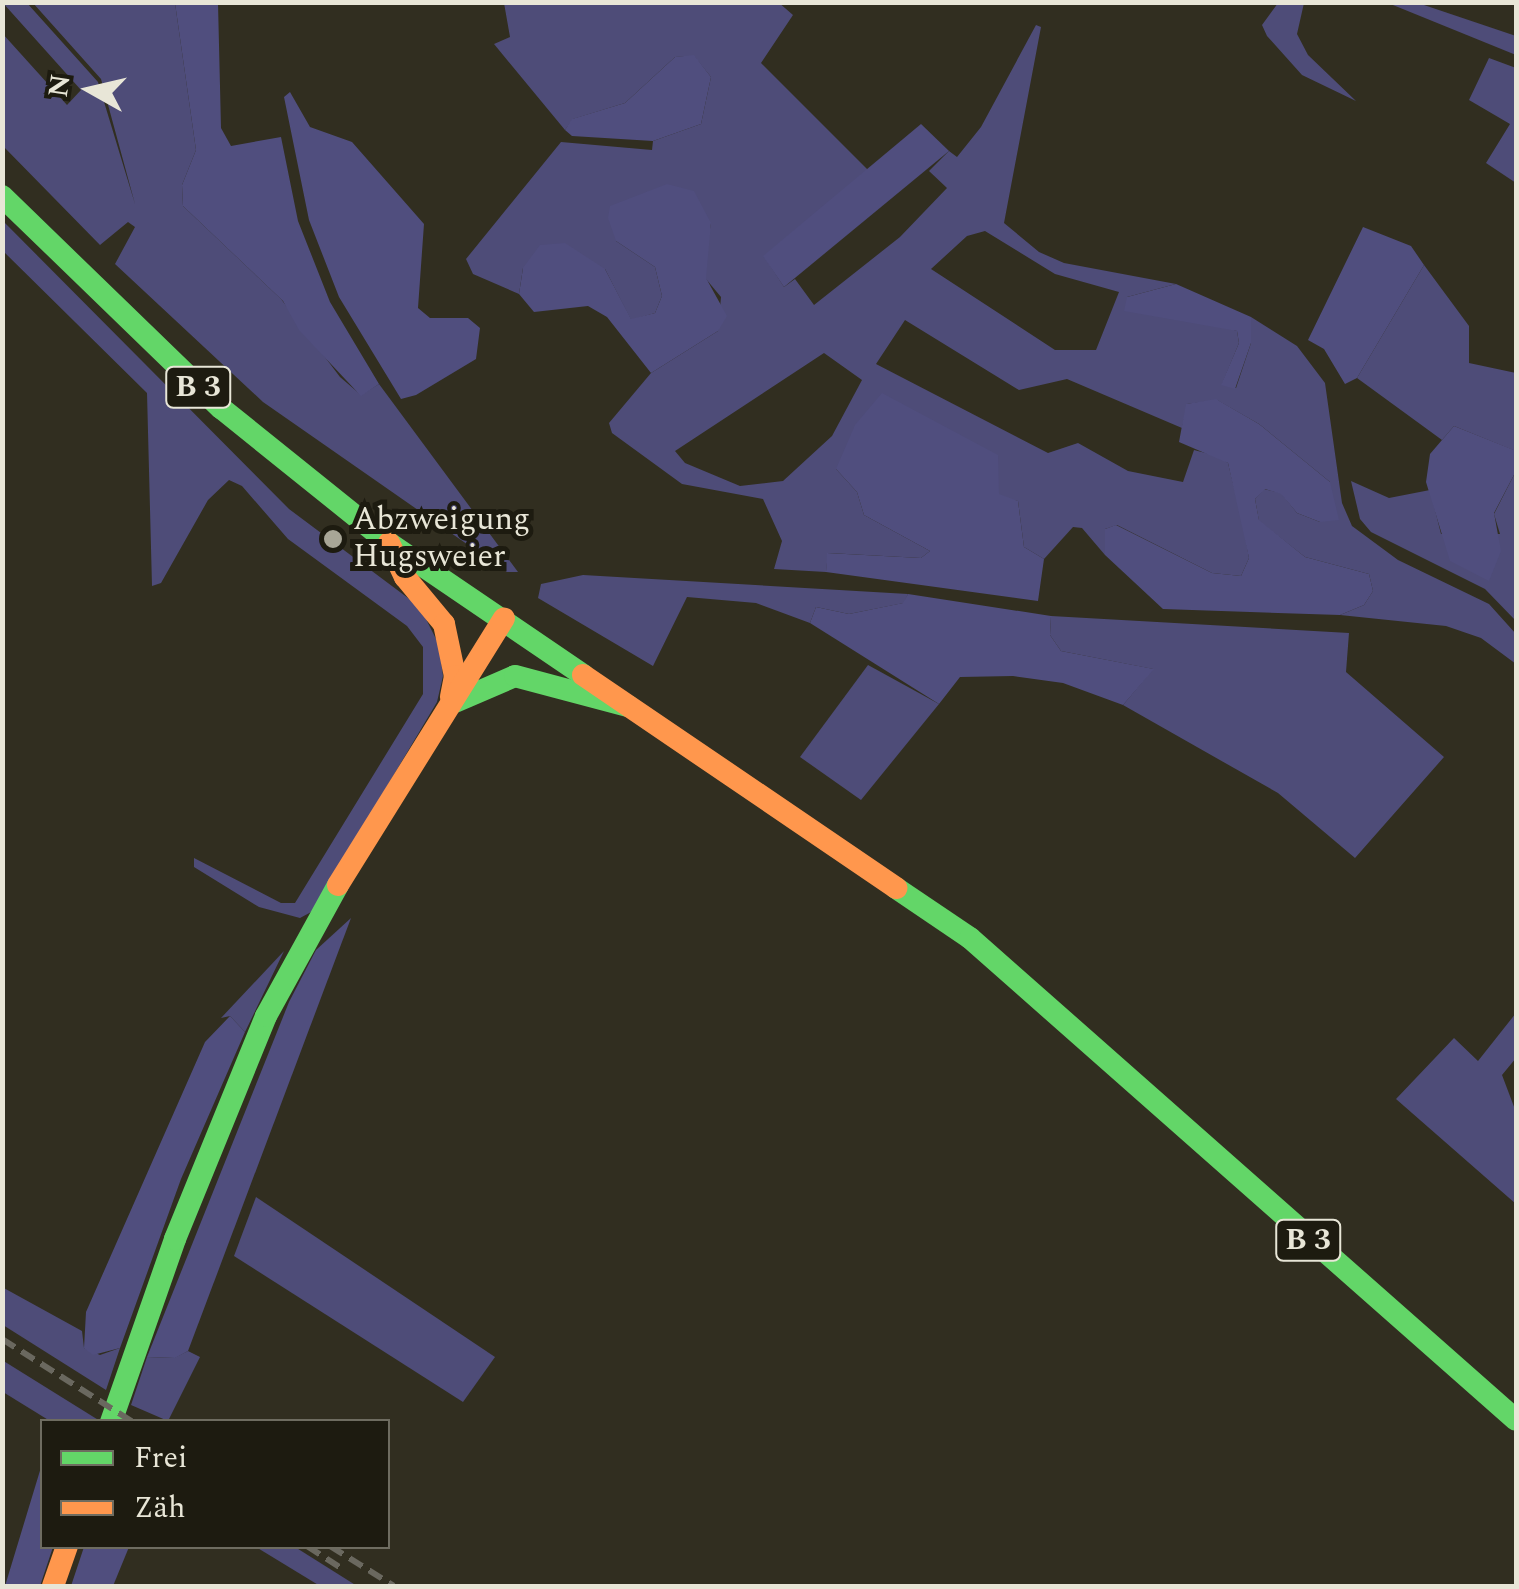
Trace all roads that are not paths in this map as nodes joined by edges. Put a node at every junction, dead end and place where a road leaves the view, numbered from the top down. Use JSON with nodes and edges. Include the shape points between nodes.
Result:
{"nodes":[{"id":1,"x":2,"y":196,"type":"edge"},
{"id":2,"x":390,"y":543,"type":"junction"},
{"id":3,"x":504,"y":618,"type":"junction"},
{"id":4,"x":449,"y":706,"type":"junction"},
{"id":5,"x":628,"y":706,"type":"junction"},
{"id":6,"x":112,"y":1419,"type":"edge"},
{"id":7,"x":1516,"y":1420,"type":"edge"},
{"id":8,"x":66,"y":1549,"type":"edge"},
{"id":9,"x":53,"y":1586,"type":"edge"}],
"edges":[{"from":1,"to":2,"type":"main road","number":"B 3","via":[[221,408]]},
{"from":2,"to":3,"type":"main road","number":"B 3"},
{"from":2,"to":4,"type":"main road","via":[[452,645]]},
{"from":3,"to":4,"type":"main road"},
{"from":3,"to":5,"type":"main road","number":"B 3"},
{"from":4,"to":5,"type":"main road","via":[[515,676]]},
{"from":4,"to":6,"type":"main road","via":[[363,840],[266,1016]]},
{"from":5,"to":7,"type":"main road","number":"B 3","via":[[970,938]]},
{"from":8,"to":9,"type":"main road"}]}
